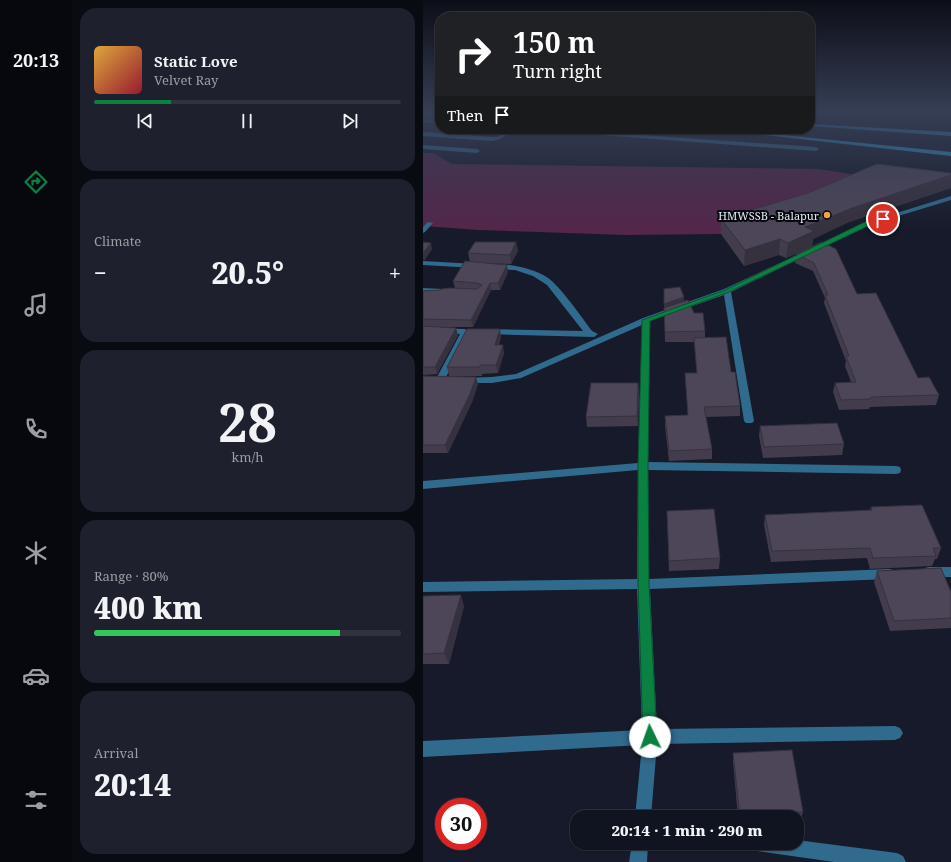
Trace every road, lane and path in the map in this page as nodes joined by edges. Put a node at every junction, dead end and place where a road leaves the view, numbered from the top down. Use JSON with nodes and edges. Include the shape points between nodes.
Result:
{"nodes":[{"id":1,"x":467,"y":150,"type":"edge"},
{"id":2,"x":920,"y":150,"type":"edge"},
{"id":3,"x":477,"y":151,"type":"dead end"},
{"id":4,"x":951,"y":154,"type":"edge"},
{"id":5,"x":951,"y":198,"type":"edge"},
{"id":6,"x":430,"y":223,"type":"dead end"},
{"id":7,"x":423,"y":230,"type":"edge"},
{"id":8,"x":423,"y":263,"type":"edge"},
{"id":9,"x":423,"y":290,"type":"edge"},
{"id":10,"x":727,"y":291,"type":"junction"},
{"id":11,"x":454,"y":292,"type":"edge"},
{"id":12,"x":646,"y":320,"type":"junction"},
{"id":13,"x":423,"y":330,"type":"edge"},
{"id":14,"x":473,"y":332,"type":"junction"},
{"id":15,"x":589,"y":334,"type":"junction"},
{"id":16,"x":614,"y":334,"type":"junction"},
{"id":17,"x":749,"y":421,"type":"dead end"},
{"id":18,"x":643,"y":466,"type":"junction"},
{"id":19,"x":896,"y":470,"type":"dead end"},
{"id":20,"x":423,"y":485,"type":"edge"},
{"id":21,"x":951,"y":572,"type":"edge"},
{"id":22,"x":902,"y":573,"type":"edge"},
{"id":23,"x":917,"y":573,"type":"edge"},
{"id":24,"x":643,"y":584,"type":"junction"},
{"id":25,"x":423,"y":587,"type":"edge"},
{"id":26,"x":895,"y":733,"type":"dead end"},
{"id":27,"x":650,"y":737,"type":"junction"},
{"id":28,"x":423,"y":749,"type":"edge"},
{"id":29,"x":644,"y":810,"type":"edge"},
{"id":30,"x":804,"y":849,"type":"edge"},
{"id":31,"x":640,"y":850,"type":"edge"},
{"id":32,"x":638,"y":862,"type":"edge"},
{"id":33,"x":897,"y":862,"type":"edge"}],
"edges":[{"from":1,"to":3,"type":"street"},
{"from":2,"to":4,"type":"main road"},
{"from":5,"to":10,"type":"street","via":[[869,223]]},
{"from":6,"to":7,"type":"street"},
{"from":8,"to":15,"type":"street","via":[[515,268],[536,274],[550,283]]},
{"from":9,"to":11,"type":"street"},
{"from":10,"to":12,"type":"street"},
{"from":10,"to":17,"type":"street"},
{"from":12,"to":16,"type":"street"},
{"from":12,"to":18,"type":"street"},
{"from":13,"to":14,"type":"street"},
{"from":14,"to":15,"type":"street"},
{"from":14,"to":16,"type":"street","via":[[445,379],[492,380],[518,376]]},
{"from":15,"to":16,"type":"street"},
{"from":18,"to":19,"type":"street"},
{"from":18,"to":20,"type":"street"},
{"from":18,"to":24,"type":"street"},
{"from":21,"to":23,"type":"street"},
{"from":22,"to":24,"type":"street"},
{"from":24,"to":25,"type":"street"},
{"from":24,"to":27,"type":"street"},
{"from":26,"to":27,"type":"street"},
{"from":27,"to":28,"type":"street"},
{"from":27,"to":29,"type":"street"},
{"from":30,"to":33,"type":"street"},
{"from":31,"to":32,"type":"street"}]}
